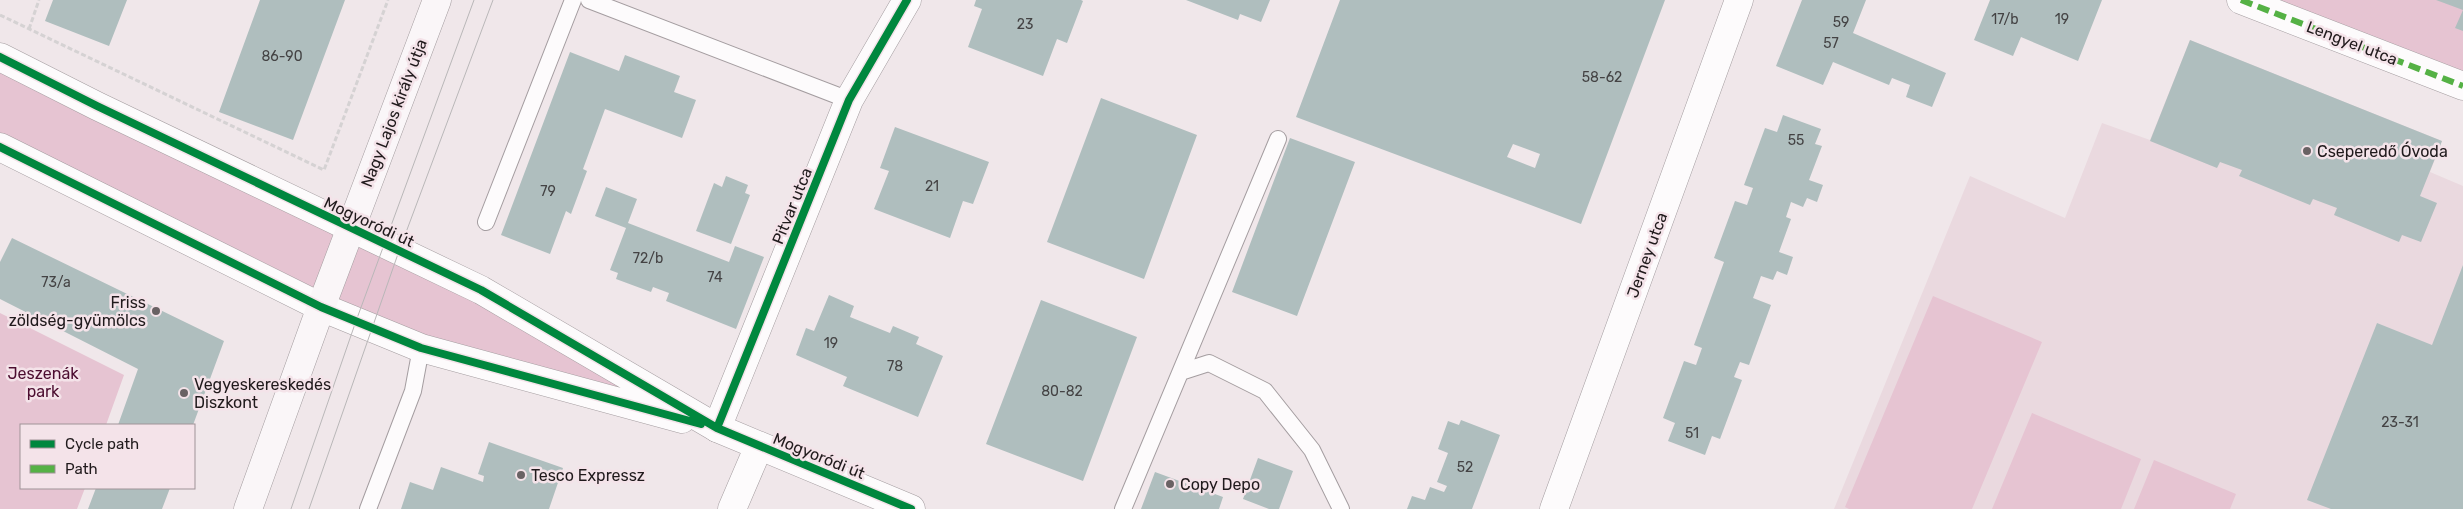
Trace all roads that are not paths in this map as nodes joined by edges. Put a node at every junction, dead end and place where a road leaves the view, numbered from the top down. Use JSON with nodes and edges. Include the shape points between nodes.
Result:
{"nodes":[{"id":1,"x":437,"y":0,"type":"edge"},
{"id":2,"x":573,"y":0,"type":"edge"},
{"id":3,"x":589,"y":0,"type":"edge"},
{"id":4,"x":907,"y":0,"type":"edge"},
{"id":5,"x":1739,"y":0,"type":"edge"},
{"id":6,"x":2241,"y":0,"type":"edge"},
{"id":7,"x":0,"y":57,"type":"edge"},
{"id":8,"x":2463,"y":86,"type":"edge"},
{"id":9,"x":850,"y":100,"type":"junction"},
{"id":10,"x":1278,"y":139,"type":"dead end"},
{"id":11,"x":0,"y":147,"type":"edge"},
{"id":12,"x":486,"y":222,"type":"dead end"},
{"id":13,"x":350,"y":228,"type":"junction"},
{"id":14,"x":320,"y":307,"type":"junction"},
{"id":15,"x":421,"y":348,"type":"junction"},
{"id":16,"x":1181,"y":372,"type":"junction"},
{"id":17,"x":718,"y":428,"type":"junction"},
{"id":18,"x":759,"y":446,"type":"junction"},
{"id":19,"x":248,"y":509,"type":"edge"},
{"id":20,"x":368,"y":509,"type":"edge"},
{"id":21,"x":732,"y":509,"type":"edge"},
{"id":22,"x":911,"y":509,"type":"edge"},
{"id":23,"x":1123,"y":509,"type":"edge"},
{"id":24,"x":1341,"y":509,"type":"edge"},
{"id":25,"x":1554,"y":509,"type":"edge"}],
"edges":[{"from":1,"to":13,"type":"main road","name":"Nagy Lajos király útja"},
{"from":2,"to":12,"type":"lane"},
{"from":3,"to":9,"type":"lane"},
{"from":4,"to":9,"type":"street","name":"Pitvar utca"},
{"from":5,"to":25,"type":"street","name":"Jerney utca"},
{"from":6,"to":8,"type":"street","name":"Lengyel utca"},
{"from":7,"to":13,"type":"street","name":"Mogyoródi út"},
{"from":9,"to":17,"type":"street","name":"Pitvar utca"},
{"from":10,"to":16,"type":"lane"},
{"from":11,"to":14,"type":"street","name":"Mogyoródi út"},
{"from":13,"to":14,"type":"main road","name":"Nagy Lajos király útja"},
{"from":13,"to":17,"type":"street","name":"Mogyoródi út","via":[[481,290]]},
{"from":14,"to":15,"type":"street","name":"Mogyoródi út"},
{"from":14,"to":19,"type":"main road","name":"Nagy Lajos király útja"},
{"from":15,"to":17,"type":"street","name":"Mogyoródi út"},
{"from":15,"to":20,"type":"lane","via":[[413,391]]},
{"from":16,"to":23,"type":"lane"},
{"from":16,"to":24,"type":"lane","via":[[1209,363],[1264,391],[1312,450]]},
{"from":17,"to":18,"type":"street","name":"Mogyoródi út"},
{"from":18,"to":21,"type":"street"},
{"from":18,"to":22,"type":"street","name":"Mogyoródi út"}]}
